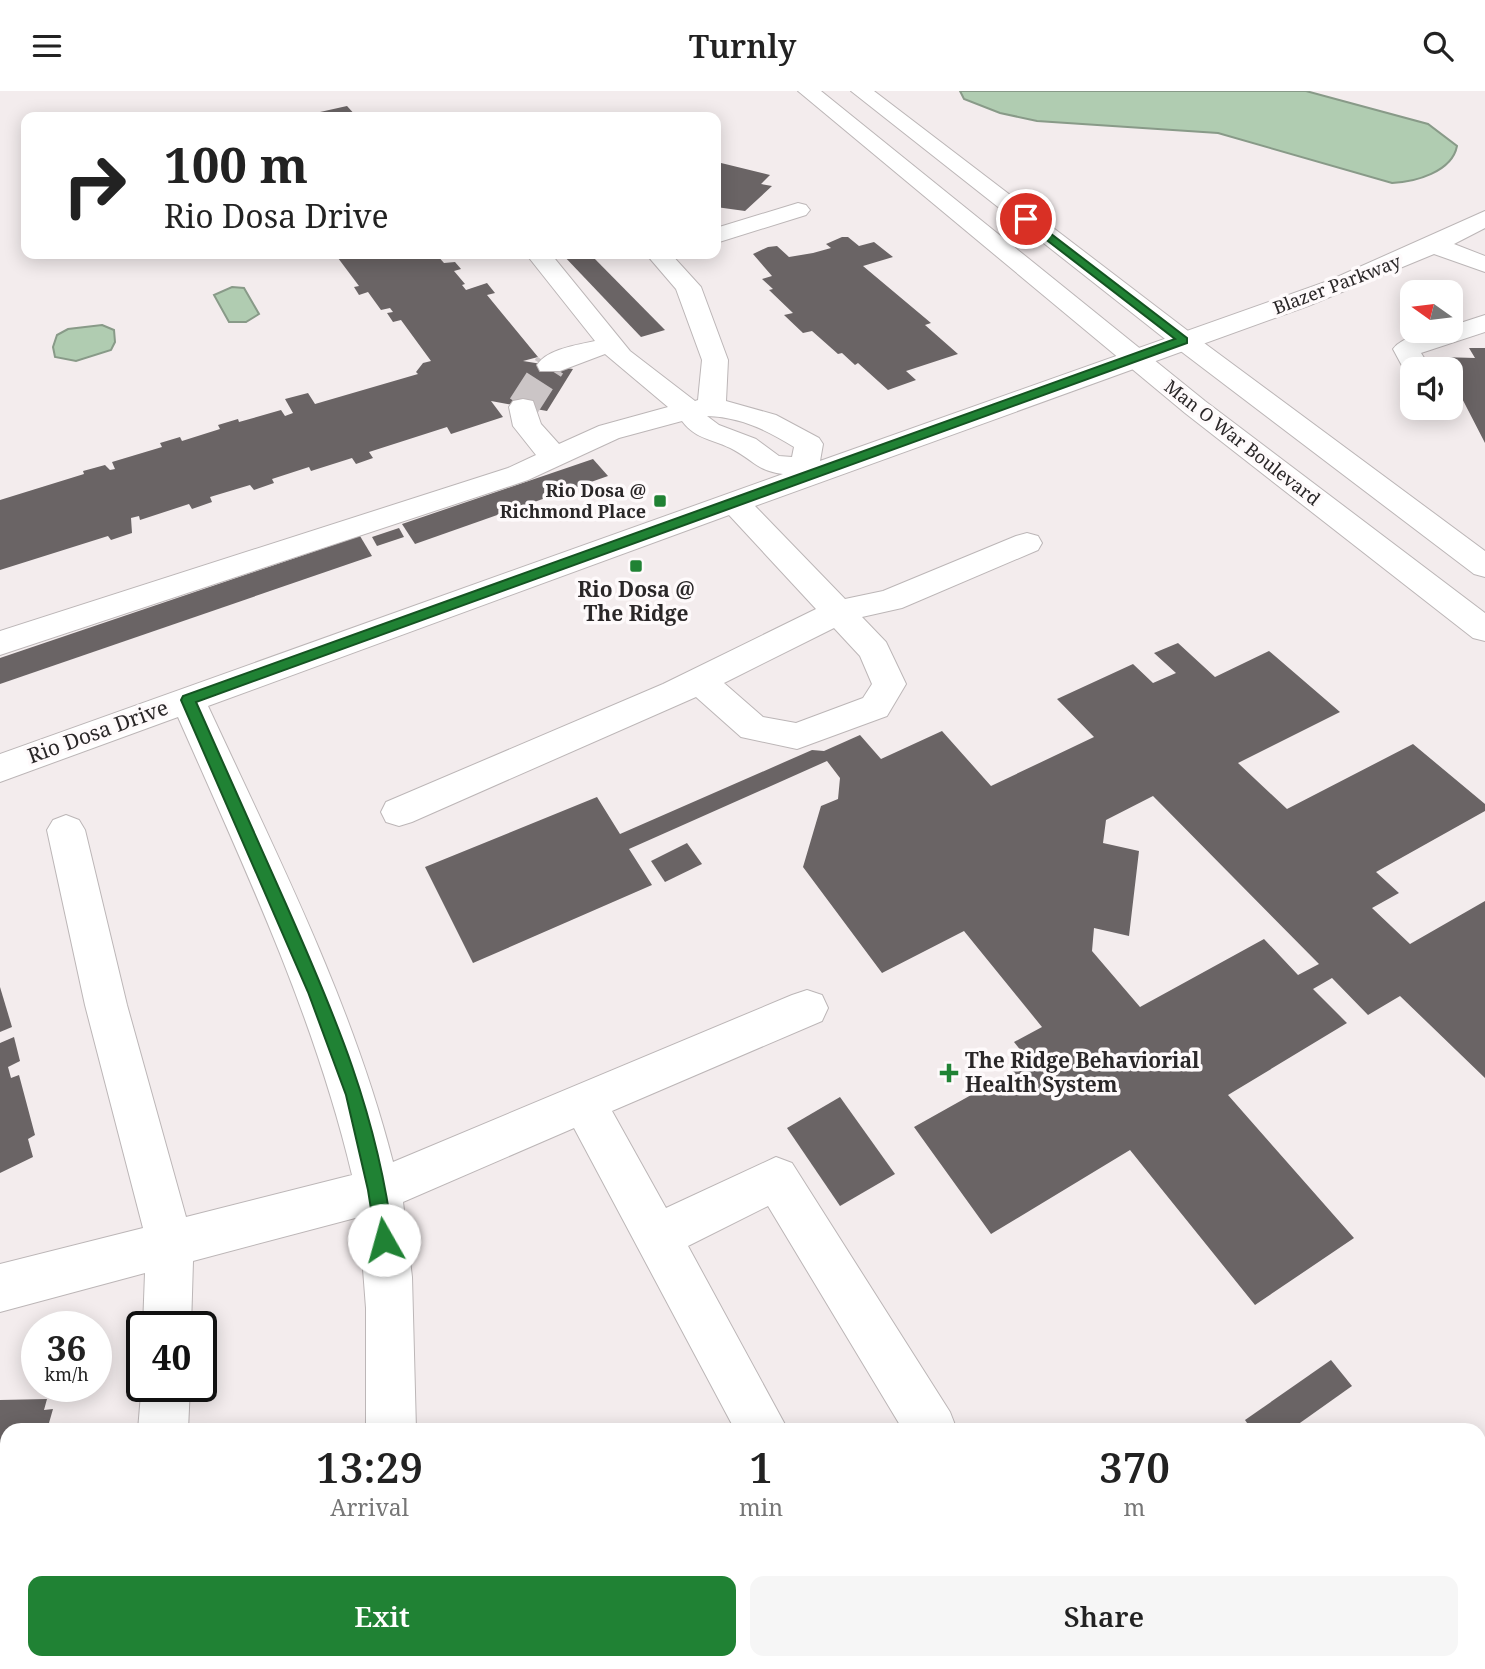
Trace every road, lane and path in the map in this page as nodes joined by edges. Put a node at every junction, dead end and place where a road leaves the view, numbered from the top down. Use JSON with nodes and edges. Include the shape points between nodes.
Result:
{"nodes":[{"id":1,"x":808,"y":91,"type":"edge"},
{"id":2,"x":861,"y":91,"type":"edge"},
{"id":3,"x":798,"y":210,"type":"dead end"},
{"id":4,"x":1485,"y":218,"type":"edge"},
{"id":5,"x":721,"y":234,"type":"edge"},
{"id":6,"x":1436,"y":246,"type":"junction"},
{"id":7,"x":542,"y":259,"type":"edge"},
{"id":8,"x":664,"y":259,"type":"edge"},
{"id":9,"x":1485,"y":265,"type":"edge"},
{"id":10,"x":1485,"y":323,"type":"edge"},
{"id":11,"x":1183,"y":340,"type":"junction"},
{"id":12,"x":611,"y":345,"type":"junction"},
{"id":13,"x":1410,"y":357,"type":"edge"},
{"id":14,"x":1136,"y":359,"type":"junction"},
{"id":15,"x":550,"y":366,"type":"tunnel mouth"},
{"id":16,"x":523,"y":407,"type":"dead end"},
{"id":17,"x":700,"y":407,"type":"junction"},
{"id":18,"x":554,"y":457,"type":"junction"},
{"id":19,"x":808,"y":471,"type":"junction"},
{"id":20,"x":735,"y":503,"type":"junction"},
{"id":21,"x":1027,"y":543,"type":"dead end"},
{"id":22,"x":1485,"y":567,"type":"edge"},
{"id":23,"x":838,"y":612,"type":"junction"},
{"id":24,"x":1485,"y":630,"type":"edge"},
{"id":25,"x":0,"y":643,"type":"edge"},
{"id":26,"x":699,"y":681,"type":"junction"},
{"id":27,"x":188,"y":700,"type":"junction"},
{"id":28,"x":0,"y":768,"type":"edge"},
{"id":29,"x":399,"y":813,"type":"dead end"},
{"id":30,"x":66,"y":830,"type":"dead end"},
{"id":31,"x":807,"y":1008,"type":"dead end"},
{"id":32,"x":584,"y":1103,"type":"junction"},
{"id":33,"x":378,"y":1190,"type":"junction"},
{"id":34,"x":657,"y":1237,"type":"junction"},
{"id":35,"x":170,"y":1244,"type":"junction"},
{"id":36,"x":0,"y":1288,"type":"edge"},
{"id":37,"x":168,"y":1311,"type":"edge"},
{"id":38,"x":164,"y":1402,"type":"edge"},
{"id":39,"x":163,"y":1423,"type":"edge"},
{"id":40,"x":391,"y":1423,"type":"edge"},
{"id":41,"x":758,"y":1423,"type":"edge"},
{"id":42,"x":929,"y":1423,"type":"edge"}],
"edges":[{"from":1,"to":14,"type":"street","name":"Man O War Boulevard"},
{"from":2,"to":11,"type":"street"},
{"from":3,"to":5,"type":"street"},
{"from":4,"to":6,"type":"street","name":"Blazer Parkway"},
{"from":6,"to":9,"type":"street"},
{"from":6,"to":11,"type":"street","name":"Blazer Parkway","via":[[1342,286]]},
{"from":7,"to":12,"type":"street"},
{"from":8,"to":17,"type":"street","via":[[688,287],[715,360]]},
{"from":10,"to":13,"type":"street","via":[[1406,349]]},
{"from":11,"to":14,"type":"street","name":"Rio Dosa Drive"},
{"from":11,"to":22,"type":"street"},
{"from":12,"to":15,"type":"street"},
{"from":12,"to":17,"type":"street","via":[[621,357]]},
{"from":14,"to":19,"type":"street","name":"Rio Dosa Drive"},
{"from":14,"to":24,"type":"street","name":"Man O War Boulevard"},
{"from":16,"to":18,"type":"street","via":[[527,426]]},
{"from":17,"to":18,"type":"street","via":[[609,432]]},
{"from":17,"to":19,"type":"street","via":[[739,411],[786,429],[809,444]]},
{"from":18,"to":25,"type":"street","via":[[492,482]]},
{"from":19,"to":20,"type":"street","name":"Rio Dosa Drive"},
{"from":20,"to":23,"type":"street"},
{"from":20,"to":27,"type":"street","name":"Rio Dosa Drive"},
{"from":21,"to":23,"type":"street","via":[[891,600]]},
{"from":23,"to":26,"type":"street"},
{"from":23,"to":26,"type":"street","via":[[874,650],[889,684],[875,706],[797,736],[753,728]]},
{"from":26,"to":29,"type":"street"},
{"from":27,"to":28,"type":"street","name":"Rio Dosa Drive"},
{"from":27,"to":33,"type":"street","via":[[316,992],[355,1095]]},
{"from":30,"to":35,"type":"street","via":[[106,1005]]},
{"from":31,"to":32,"type":"street"},
{"from":32,"to":33,"type":"street"},
{"from":32,"to":34,"type":"street"},
{"from":33,"to":35,"type":"street"},
{"from":33,"to":40,"type":"street","via":[[389,1290]]},
{"from":34,"to":41,"type":"street"},
{"from":34,"to":42,"type":"street","via":[[776,1178]]},
{"from":35,"to":36,"type":"street"},
{"from":35,"to":37,"type":"street"},
{"from":38,"to":39,"type":"street"}]}
